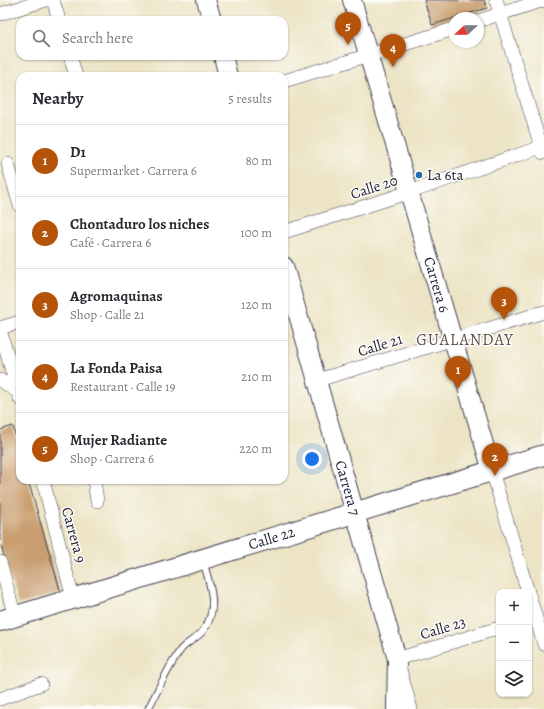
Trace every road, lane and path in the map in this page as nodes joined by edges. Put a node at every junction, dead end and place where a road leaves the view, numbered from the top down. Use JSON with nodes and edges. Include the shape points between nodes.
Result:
{"nodes":[{"id":1,"x":46,"y":0,"type":"edge"},
{"id":2,"x":53,"y":0,"type":"edge"},
{"id":3,"x":206,"y":0,"type":"edge"},
{"id":4,"x":352,"y":0,"type":"edge"},
{"id":5,"x":496,"y":0,"type":"edge"},
{"id":6,"x":544,"y":0,"type":"edge"},
{"id":7,"x":0,"y":14,"type":"edge"},
{"id":8,"x":500,"y":14,"type":"junction"},
{"id":9,"x":58,"y":16,"type":"edge"},
{"id":10,"x":211,"y":16,"type":"edge"},
{"id":11,"x":484,"y":19,"type":"edge"},
{"id":12,"x":448,"y":31,"type":"edge"},
{"id":13,"x":368,"y":56,"type":"junction"},
{"id":14,"x":71,"y":60,"type":"edge"},
{"id":15,"x":224,"y":60,"type":"edge"},
{"id":16,"x":75,"y":72,"type":"edge"},
{"id":17,"x":227,"y":72,"type":"edge"},
{"id":18,"x":288,"y":80,"type":"edge"},
{"id":19,"x":543,"y":148,"type":"edge"},
{"id":20,"x":9,"y":163,"type":"edge"},
{"id":21,"x":16,"y":190,"type":"edge"},
{"id":22,"x":410,"y":192,"type":"junction"},
{"id":23,"x":288,"y":231,"type":"edge"},
{"id":24,"x":288,"y":279,"type":"edge"},
{"id":25,"x":544,"y":312,"type":"edge"},
{"id":26,"x":16,"y":323,"type":"edge"},
{"id":27,"x":0,"y":329,"type":"edge"},
{"id":28,"x":453,"y":340,"type":"junction"},
{"id":29,"x":0,"y":380,"type":"edge"},
{"id":30,"x":318,"y":380,"type":"junction"},
{"id":31,"x":16,"y":385,"type":"edge"},
{"id":32,"x":16,"y":393,"type":"edge"},
{"id":33,"x":544,"y":455,"type":"edge"},
{"id":34,"x":492,"y":472,"type":"junction"},
{"id":35,"x":44,"y":484,"type":"edge"},
{"id":36,"x":95,"y":484,"type":"edge"},
{"id":37,"x":97,"y":501,"type":"dead end"},
{"id":38,"x":354,"y":514,"type":"junction"},
{"id":39,"x":203,"y":559,"type":"junction"},
{"id":40,"x":0,"y":562,"type":"edge"},
{"id":41,"x":528,"y":589,"type":"edge"},
{"id":42,"x":74,"y":598,"type":"junction"},
{"id":43,"x":532,"y":603,"type":"edge"},
{"id":44,"x":536,"y":616,"type":"edge"},
{"id":45,"x":8,"y":619,"type":"edge"},
{"id":46,"x":496,"y":629,"type":"edge"},
{"id":47,"x":544,"y":644,"type":"edge"},
{"id":48,"x":397,"y":659,"type":"junction"},
{"id":49,"x":41,"y":684,"type":"dead end"},
{"id":50,"x":0,"y":699,"type":"edge"},
{"id":51,"x":148,"y":709,"type":"edge"},
{"id":52,"x":396,"y":709,"type":"edge"},
{"id":53,"x":411,"y":709,"type":"edge"}],
"edges":[{"from":1,"to":7,"type":"street"},
{"from":2,"to":9,"type":"street"},
{"from":3,"to":10,"type":"main road"},
{"from":4,"to":13,"type":"main road","name":"Carrera 6"},
{"from":5,"to":8,"type":"street"},
{"from":6,"to":8,"type":"street"},
{"from":8,"to":11,"type":"street"},
{"from":8,"to":19,"type":"street"},
{"from":12,"to":13,"type":"street"},
{"from":13,"to":18,"type":"street"},
{"from":13,"to":22,"type":"main road","name":"Carrera 6"},
{"from":14,"to":16,"type":"street"},
{"from":15,"to":17,"type":"main road"},
{"from":19,"to":22,"type":"street","name":"Calle 20"},
{"from":20,"to":21,"type":"street"},
{"from":22,"to":23,"type":"street","name":"Calle 20"},
{"from":22,"to":28,"type":"main road","name":"Carrera 6"},
{"from":24,"to":30,"type":"main road","name":"Carrera 7"},
{"from":25,"to":28,"type":"street","name":"Calle 21"},
{"from":26,"to":27,"type":"street"},
{"from":27,"to":31,"type":"street"},
{"from":28,"to":30,"type":"street","name":"Calle 21"},
{"from":28,"to":34,"type":"main road","name":"Carrera 6"},
{"from":29,"to":32,"type":"street"},
{"from":30,"to":38,"type":"main road","name":"Carrera 7"},
{"from":33,"to":34,"type":"main road","name":"Calle 22"},
{"from":34,"to":38,"type":"main road","name":"Calle 22"},
{"from":34,"to":41,"type":"street","name":"Carrera 6"},
{"from":35,"to":42,"type":"street","name":"Carrera 9"},
{"from":36,"to":37,"type":"street"},
{"from":38,"to":39,"type":"main road","name":"Calle 22"},
{"from":38,"to":48,"type":"main road","name":"Carrera 7"},
{"from":39,"to":42,"type":"main road","name":"Calle 22"},
{"from":39,"to":51,"type":"lane","via":[[213,604],[210,621],[202,633],[180,651]]},
{"from":40,"to":45,"type":"street"},
{"from":42,"to":45,"type":"main road","name":"Calle 22"},
{"from":43,"to":44,"type":"street","name":"Carrera 6"},
{"from":44,"to":47,"type":"street","name":"Carrera 6"},
{"from":46,"to":48,"type":"street","name":"Calle 23"},
{"from":48,"to":52,"type":"main road"},
{"from":48,"to":53,"type":"street","name":"Carrera 7"},
{"from":49,"to":50,"type":"street"}]}
